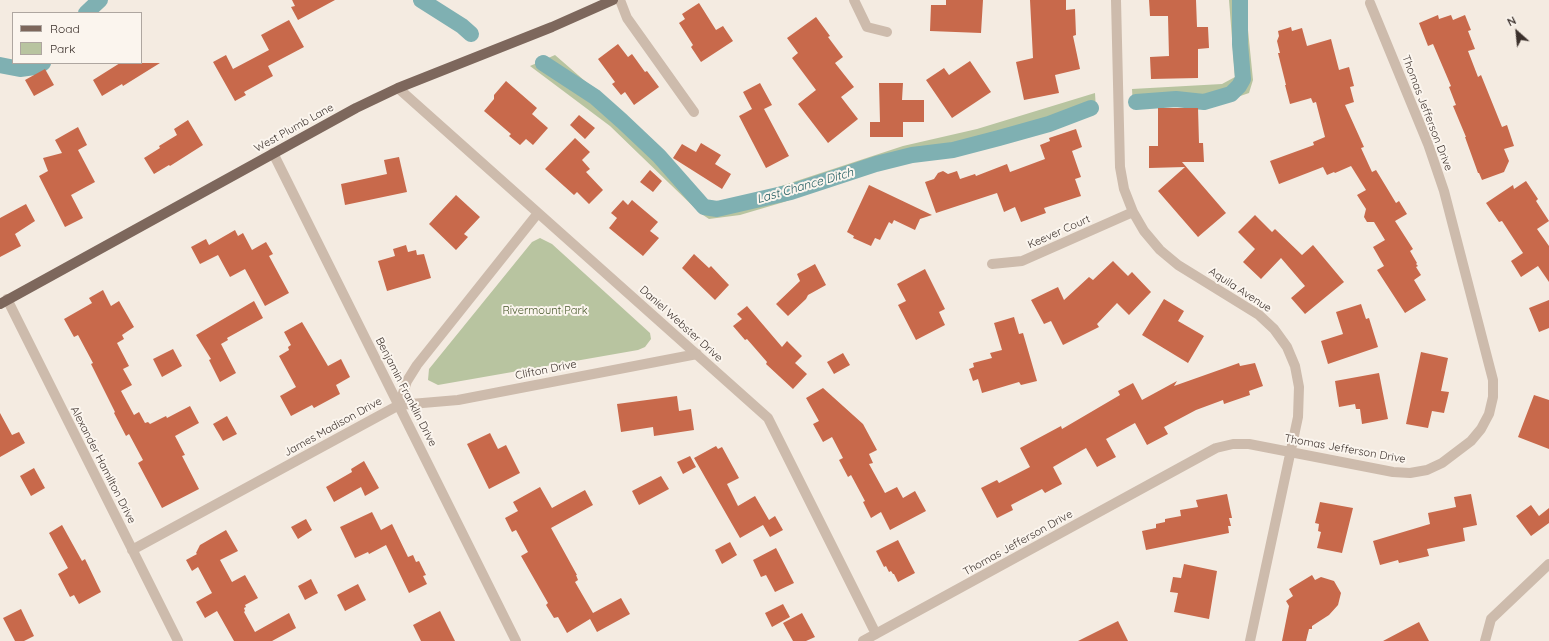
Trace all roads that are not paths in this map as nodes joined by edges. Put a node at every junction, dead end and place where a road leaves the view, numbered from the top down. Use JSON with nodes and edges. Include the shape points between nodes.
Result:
{"nodes":[{"id":1,"x":613,"y":0,"type":"edge"},
{"id":2,"x":620,"y":0,"type":"edge"},
{"id":3,"x":854,"y":0,"type":"edge"},
{"id":4,"x":1116,"y":0,"type":"edge"},
{"id":5,"x":1370,"y":3,"type":"dead end"},
{"id":6,"x":887,"y":32,"type":"dead end"},
{"id":7,"x":398,"y":88,"type":"junction"},
{"id":8,"x":694,"y":112,"type":"dead end"},
{"id":9,"x":273,"y":153,"type":"junction"},
{"id":10,"x":538,"y":212,"type":"junction"},
{"id":11,"x":1132,"y":212,"type":"junction"},
{"id":12,"x":992,"y":264,"type":"dead end"},
{"id":13,"x":4,"y":302,"type":"edge"},
{"id":14,"x":697,"y":354,"type":"junction"},
{"id":15,"x":399,"y":405,"type":"junction"},
{"id":16,"x":1291,"y":452,"type":"junction"},
{"id":17,"x":132,"y":550,"type":"junction"},
{"id":18,"x":1549,"y":564,"type":"edge"},
{"id":19,"x":876,"y":634,"type":"junction"},
{"id":20,"x":178,"y":641,"type":"edge"},
{"id":21,"x":516,"y":641,"type":"edge"},
{"id":22,"x":863,"y":641,"type":"edge"},
{"id":23,"x":1250,"y":641,"type":"edge"},
{"id":24,"x":1485,"y":641,"type":"edge"}],
"edges":[{"from":1,"to":7,"type":"main road","name":"West Plumb Lane","via":[[552,28]]},
{"from":2,"to":8,"type":"street","via":[[627,18]]},
{"from":3,"to":6,"type":"street","via":[[867,27]]},
{"from":4,"to":11,"type":"street","name":"Aquila Avenue","via":[[1120,167]]},
{"from":5,"to":16,"type":"street","name":"Thomas Jefferson Drive","via":[[1428,144],[1444,191],[1493,380],[1493,397],[1489,414],[1471,441],[1442,463],[1427,470],[1393,472]]},
{"from":7,"to":9,"type":"main road","name":"West Plumb Lane"},
{"from":7,"to":10,"type":"street","name":"Daniel Webster Drive"},
{"from":9,"to":13,"type":"main road","name":"West Plumb Lane"},
{"from":9,"to":15,"type":"street","name":"Benjamin Franklin Drive"},
{"from":10,"to":14,"type":"street","name":"Daniel Webster Drive"},
{"from":10,"to":15,"type":"street","name":"James Madison Drive","via":[[417,365],[407,381]]},
{"from":11,"to":12,"type":"street","name":"Keever Court","via":[[1022,261]]},
{"from":11,"to":16,"type":"street","name":"Aquila Avenue","via":[[1160,250],[1178,265],[1259,315],[1274,329],[1287,347],[1295,366],[1299,387],[1299,406]]},
{"from":13,"to":17,"type":"street","name":"Alexander Hamilton Drive"},
{"from":14,"to":15,"type":"street","name":"Clifton Drive","via":[[458,400]]},
{"from":14,"to":19,"type":"street","name":"Daniel Webster Drive","via":[[768,418]]},
{"from":15,"to":17,"type":"street","name":"James Madison Drive"},
{"from":15,"to":21,"type":"street","name":"Benjamin Franklin Drive"},
{"from":16,"to":19,"type":"street","name":"Thomas Jefferson Drive","via":[[1249,444],[1216,448]]},
{"from":16,"to":23,"type":"street","name":"Aquila Avenue"},
{"from":17,"to":20,"type":"street","name":"Alexander Hamilton Drive"},
{"from":18,"to":24,"type":"street","via":[[1491,619]]},
{"from":19,"to":22,"type":"street","name":"Thomas Jefferson Drive"}]}
